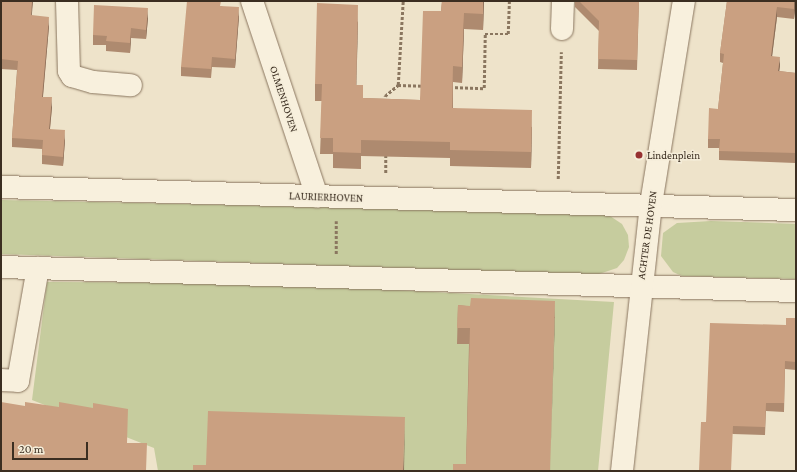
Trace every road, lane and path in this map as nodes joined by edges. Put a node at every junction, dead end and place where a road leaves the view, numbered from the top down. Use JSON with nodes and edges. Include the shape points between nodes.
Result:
{"nodes":[{"id":1,"x":67,"y":1,"type":"edge"},
{"id":2,"x":252,"y":1,"type":"edge"},
{"id":3,"x":403,"y":1,"type":"edge"},
{"id":4,"x":509,"y":1,"type":"edge"},
{"id":5,"x":563,"y":1,"type":"edge"},
{"id":6,"x":684,"y":1,"type":"edge"},
{"id":7,"x":562,"y":29,"type":"joint"},
{"id":8,"x":131,"y":85,"type":"dead end"},
{"id":9,"x":398,"y":85,"type":"junction"},
{"id":10,"x":429,"y":86,"type":"edge"},
{"id":11,"x":445,"y":86,"type":"edge"},
{"id":12,"x":385,"y":104,"type":"edge"},
{"id":13,"x":386,"y":151,"type":"edge"},
{"id":14,"x":1,"y":187,"type":"edge"},
{"id":15,"x":327,"y":197,"type":"junction"},
{"id":16,"x":386,"y":198,"type":"junction"},
{"id":17,"x":557,"y":203,"type":"junction"},
{"id":18,"x":651,"y":204,"type":"junction"},
{"id":19,"x":796,"y":210,"type":"edge"},
{"id":20,"x":1,"y":267,"type":"edge"},
{"id":21,"x":38,"y":268,"type":"junction"},
{"id":22,"x":335,"y":277,"type":"junction"},
{"id":23,"x":641,"y":286,"type":"junction"},
{"id":24,"x":796,"y":291,"type":"edge"},
{"id":25,"x":1,"y":380,"type":"edge"},
{"id":26,"x":622,"y":471,"type":"edge"}],
"edges":[{"from":1,"to":8,"type":"street","via":[[72,76],[93,82]]},
{"from":2,"to":15,"type":"street","name":"OLMENHOVEN"},
{"from":3,"to":9,"type":"path"},
{"from":4,"to":11,"type":"path","via":[[508,34],[486,34],[484,88]]},
{"from":5,"to":7,"type":"street"},
{"from":6,"to":18,"type":"street","name":"ACHTER DE HOVEN"},
{"from":7,"to":17,"type":"path"},
{"from":9,"to":10,"type":"path"},
{"from":9,"to":12,"type":"path","via":[[385,96]]},
{"from":13,"to":16,"type":"path"},
{"from":14,"to":15,"type":"street","name":"LAURIERHOVEN"},
{"from":15,"to":16,"type":"street","name":"LAURIERHOVEN"},
{"from":15,"to":22,"type":"path"},
{"from":16,"to":17,"type":"street","name":"LAURIERHOVEN"},
{"from":17,"to":18,"type":"street","name":"LAURIERHOVEN"},
{"from":18,"to":19,"type":"street"},
{"from":18,"to":23,"type":"street","name":"ACHTER DE HOVEN"},
{"from":20,"to":21,"type":"street"},
{"from":21,"to":22,"type":"street"},
{"from":21,"to":25,"type":"street","via":[[18,381]]},
{"from":22,"to":23,"type":"street"},
{"from":23,"to":24,"type":"street"},
{"from":23,"to":26,"type":"street","name":"ACHTER DE HOVEN"}]}
